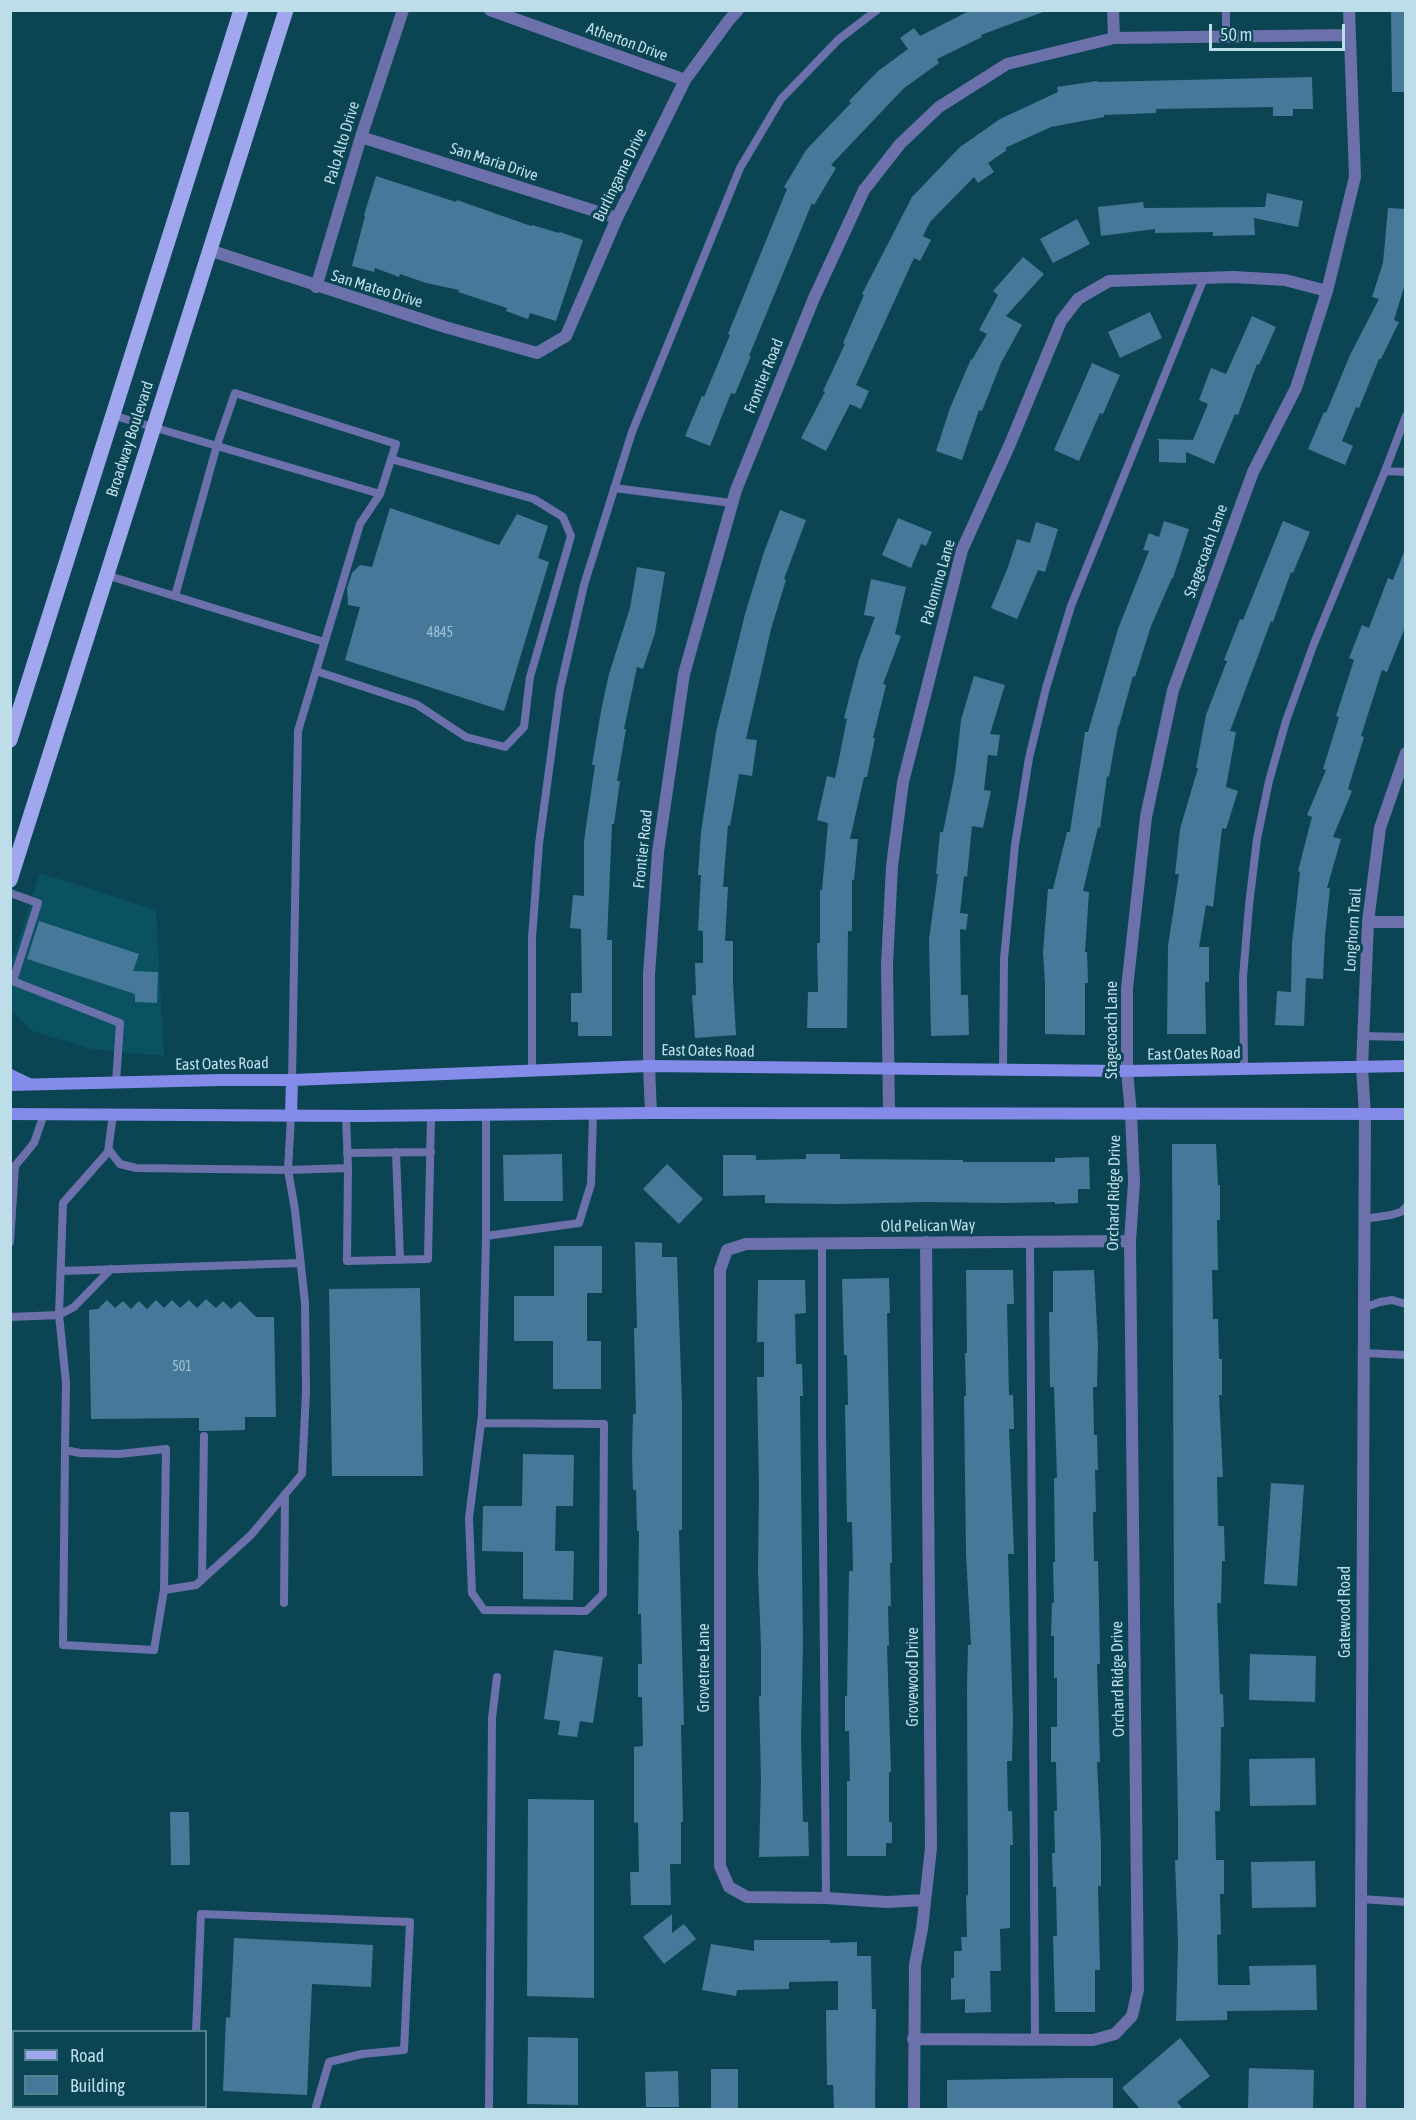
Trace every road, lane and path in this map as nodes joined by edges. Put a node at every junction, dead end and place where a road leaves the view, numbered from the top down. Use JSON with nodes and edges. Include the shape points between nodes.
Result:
{"nodes":[{"id":1,"x":241,"y":10,"type":"edge"},
{"id":2,"x":286,"y":10,"type":"edge"},
{"id":3,"x":403,"y":10,"type":"edge"},
{"id":4,"x":490,"y":10,"type":"edge"},
{"id":5,"x":738,"y":10,"type":"edge"},
{"id":6,"x":877,"y":10,"type":"edge"},
{"id":7,"x":1113,"y":10,"type":"edge"},
{"id":8,"x":1226,"y":10,"type":"edge"},
{"id":9,"x":1349,"y":10,"type":"edge"},
{"id":10,"x":1350,"y":35,"type":"junction"},
{"id":11,"x":1226,"y":36,"type":"junction"},
{"id":12,"x":1114,"y":38,"type":"junction"},
{"id":13,"x":685,"y":80,"type":"junction"},
{"id":14,"x":361,"y":137,"type":"junction"},
{"id":15,"x":616,"y":218,"type":"junction"},
{"id":16,"x":209,"y":250,"type":"junction"},
{"id":17,"x":1204,"y":278,"type":"junction"},
{"id":18,"x":316,"y":287,"type":"junction"},
{"id":19,"x":1327,"y":291,"type":"junction"},
{"id":20,"x":537,"y":353,"type":"joint"},
{"id":21,"x":112,"y":415,"type":"junction"},
{"id":22,"x":1406,"y":416,"type":"edge"},
{"id":23,"x":153,"y":426,"type":"junction"},
{"id":24,"x":217,"y":445,"type":"junction"},
{"id":25,"x":392,"y":459,"type":"junction"},
{"id":26,"x":1385,"y":471,"type":"junction"},
{"id":27,"x":1406,"y":472,"type":"edge"},
{"id":28,"x":614,"y":488,"type":"junction"},
{"id":29,"x":380,"y":494,"type":"junction"},
{"id":30,"x":732,"y":503,"type":"junction"},
{"id":31,"x":106,"y":575,"type":"junction"},
{"id":32,"x":175,"y":596,"type":"junction"},
{"id":33,"x":324,"y":642,"type":"junction"},
{"id":34,"x":316,"y":671,"type":"junction"},
{"id":35,"x":12,"y":733,"type":"edge"},
{"id":36,"x":1406,"y":753,"type":"edge"},
{"id":37,"x":10,"y":880,"type":"edge"},
{"id":38,"x":10,"y":893,"type":"edge"},
{"id":39,"x":1368,"y":922,"type":"junction"},
{"id":40,"x":1406,"y":922,"type":"edge"},
{"id":41,"x":12,"y":981,"type":"edge"},
{"id":42,"x":1363,"y":1036,"type":"junction"},
{"id":43,"x":1406,"y":1037,"type":"edge"},
{"id":44,"x":649,"y":1066,"type":"junction"},
{"id":45,"x":1406,"y":1066,"type":"edge"},
{"id":46,"x":1362,"y":1067,"type":"junction"},
{"id":47,"x":1244,"y":1069,"type":"junction"},
{"id":48,"x":888,"y":1070,"type":"junction"},
{"id":49,"x":532,"y":1071,"type":"junction"},
{"id":50,"x":1003,"y":1071,"type":"junction"},
{"id":51,"x":1127,"y":1071,"type":"junction"},
{"id":52,"x":10,"y":1075,"type":"edge"},
{"id":53,"x":292,"y":1080,"type":"junction"},
{"id":54,"x":116,"y":1083,"type":"junction"},
{"id":55,"x":10,"y":1085,"type":"edge"},
{"id":56,"x":30,"y":1085,"type":"junction"},
{"id":57,"x":651,"y":1113,"type":"junction"},
{"id":58,"x":889,"y":1113,"type":"junction"},
{"id":59,"x":10,"y":1114,"type":"edge"},
{"id":60,"x":44,"y":1114,"type":"junction"},
{"id":61,"x":113,"y":1114,"type":"junction"},
{"id":62,"x":593,"y":1114,"type":"junction"},
{"id":63,"x":1131,"y":1114,"type":"junction"},
{"id":64,"x":1406,"y":1114,"type":"edge"},
{"id":65,"x":431,"y":1115,"type":"junction"},
{"id":66,"x":486,"y":1115,"type":"junction"},
{"id":67,"x":1365,"y":1115,"type":"junction"},
{"id":68,"x":291,"y":1116,"type":"junction"},
{"id":69,"x":346,"y":1116,"type":"junction"},
{"id":70,"x":109,"y":1150,"type":"junction"},
{"id":71,"x":347,"y":1152,"type":"junction"},
{"id":72,"x":396,"y":1152,"type":"junction"},
{"id":73,"x":431,"y":1152,"type":"junction"},
{"id":74,"x":13,"y":1166,"type":"edge"},
{"id":75,"x":348,"y":1168,"type":"junction"},
{"id":76,"x":288,"y":1170,"type":"junction"},
{"id":77,"x":1406,"y":1207,"type":"edge"},
{"id":78,"x":1364,"y":1219,"type":"junction"},
{"id":79,"x":486,"y":1236,"type":"junction"},
{"id":80,"x":1030,"y":1240,"type":"junction"},
{"id":81,"x":1130,"y":1241,"type":"junction"},
{"id":82,"x":10,"y":1242,"type":"edge"},
{"id":83,"x":926,"y":1242,"type":"junction"},
{"id":84,"x":822,"y":1244,"type":"junction"},
{"id":85,"x":727,"y":1250,"type":"joint"},
{"id":86,"x":400,"y":1260,"type":"junction"},
{"id":87,"x":300,"y":1263,"type":"junction"},
{"id":88,"x":111,"y":1269,"type":"junction"},
{"id":89,"x":61,"y":1271,"type":"junction"},
{"id":90,"x":1406,"y":1304,"type":"edge"},
{"id":91,"x":1363,"y":1308,"type":"junction"},
{"id":92,"x":59,"y":1315,"type":"junction"},
{"id":93,"x":10,"y":1317,"type":"edge"},
{"id":94,"x":1363,"y":1353,"type":"junction"},
{"id":95,"x":1406,"y":1354,"type":"edge"},
{"id":96,"x":481,"y":1423,"type":"junction"},
{"id":97,"x":204,"y":1436,"type":"dead end"},
{"id":98,"x":65,"y":1450,"type":"junction"},
{"id":99,"x":285,"y":1494,"type":"junction"},
{"id":100,"x":202,"y":1579,"type":"junction"},
{"id":101,"x":164,"y":1590,"type":"junction"},
{"id":102,"x":284,"y":1603,"type":"dead end"},
{"id":103,"x":497,"y":1677,"type":"dead end"},
{"id":104,"x":826,"y":1898,"type":"junction"},
{"id":105,"x":1360,"y":1899,"type":"junction"},
{"id":106,"x":925,"y":1900,"type":"junction"},
{"id":107,"x":1406,"y":1902,"type":"edge"},
{"id":108,"x":196,"y":2030,"type":"edge"},
{"id":109,"x":913,"y":2039,"type":"junction"},
{"id":110,"x":1035,"y":2039,"type":"junction"},
{"id":111,"x":315,"y":2109,"type":"edge"},
{"id":112,"x":489,"y":2109,"type":"edge"},
{"id":113,"x":914,"y":2109,"type":"edge"},
{"id":114,"x":1359,"y":2109,"type":"edge"}],
"edges":[{"from":1,"to":21,"type":"main road","name":"Broadway Boulevard"},
{"from":2,"to":16,"type":"main road","name":"Broadway Boulevard"},
{"from":3,"to":14,"type":"street","name":"Palo Alto Drive"},
{"from":4,"to":13,"type":"street","name":"Atherton Drive"},
{"from":5,"to":13,"type":"street","name":"Burlingame Drive"},
{"from":6,"to":28,"type":"lane","via":[[839,39],[781,99],[741,168],[632,432]]},
{"from":7,"to":12,"type":"street"},
{"from":8,"to":11,"type":"lane"},
{"from":9,"to":10,"type":"street","name":"Stagecoach Lane"},
{"from":10,"to":11,"type":"street","name":"Frontier Road"},
{"from":10,"to":19,"type":"street","name":"Stagecoach Lane","via":[[1355,177]]},
{"from":11,"to":12,"type":"street","name":"Frontier Road"},
{"from":12,"to":30,"type":"street","name":"Frontier Road","via":[[1007,64],[939,107],[900,144],[864,190],[814,298]]},
{"from":13,"to":15,"type":"street","name":"Burlingame Drive"},
{"from":14,"to":15,"type":"street","name":"San Maria Drive"},
{"from":14,"to":18,"type":"street","name":"Palo Alto Drive"},
{"from":15,"to":20,"type":"street","name":"Burlingame Drive","via":[[566,336]]},
{"from":16,"to":18,"type":"street","name":"San Mateo Drive"},
{"from":16,"to":23,"type":"main road","name":"Broadway Boulevard"},
{"from":17,"to":19,"type":"street","name":"Palomino Lane","via":[[1285,280]]},
{"from":17,"to":48,"type":"street","name":"Palomino Lane","via":[[1109,281],[1078,298],[1061,321],[962,550],[902,792],[892,866],[887,964]]},
{"from":17,"to":50,"type":"lane","via":[[1071,606],[1046,688],[1029,758],[1012,866],[1004,959]]},
{"from":18,"to":20,"type":"street","name":"San Mateo Drive"},
{"from":19,"to":51,"type":"street","name":"Stagecoach Lane","via":[[1296,388],[1253,472],[1173,690],[1146,817],[1127,988]]},
{"from":21,"to":23,"type":"lane"},
{"from":21,"to":35,"type":"main road","name":"Broadway Boulevard"},
{"from":22,"to":26,"type":"lane"},
{"from":23,"to":24,"type":"lane"},
{"from":23,"to":31,"type":"main road","name":"Broadway Boulevard"},
{"from":24,"to":25,"type":"lane","via":[[235,393],[396,444]]},
{"from":24,"to":29,"type":"lane"},
{"from":24,"to":32,"type":"lane"},
{"from":25,"to":29,"type":"lane"},
{"from":25,"to":34,"type":"lane","via":[[534,499],[563,517],[570,536],[530,677],[524,727],[505,747],[466,737],[416,704]]},
{"from":26,"to":27,"type":"lane"},
{"from":26,"to":47,"type":"lane","via":[[1313,646],[1269,781],[1257,839],[1247,929]]},
{"from":28,"to":30,"type":"lane"},
{"from":28,"to":49,"type":"lane","via":[[584,585],[560,689],[536,879]]},
{"from":29,"to":33,"type":"lane","via":[[360,524]]},
{"from":30,"to":44,"type":"street","name":"Frontier Road","via":[[682,686],[658,852],[649,974]]},
{"from":31,"to":32,"type":"lane"},
{"from":31,"to":37,"type":"main road","name":"Broadway Boulevard"},
{"from":32,"to":33,"type":"lane"},
{"from":33,"to":34,"type":"lane"},
{"from":34,"to":53,"type":"lane","via":[[298,731]]},
{"from":36,"to":39,"type":"street","name":"Longhorn Trail","via":[[1380,828]]},
{"from":38,"to":41,"type":"lane","via":[[38,903]]},
{"from":39,"to":40,"type":"street"},
{"from":39,"to":42,"type":"street","name":"Longhorn Trail"},
{"from":41,"to":54,"type":"lane","via":[[120,1023]]},
{"from":42,"to":43,"type":"lane"},
{"from":42,"to":46,"type":"street","name":"Longhorn Trail"},
{"from":44,"to":48,"type":"main road","name":"East Oates Road"},
{"from":44,"to":49,"type":"main road","name":"East Oates Road"},
{"from":44,"to":57,"type":"street","name":"Frontier Road"},
{"from":45,"to":46,"type":"main road","name":"East Oates Road"},
{"from":46,"to":47,"type":"main road","name":"East Oates Road"},
{"from":46,"to":67,"type":"street","name":"Longhorn Trail"},
{"from":47,"to":51,"type":"main road","name":"East Oates Road"},
{"from":48,"to":50,"type":"main road","name":"East Oates Road"},
{"from":48,"to":58,"type":"street","name":"Palomino Lane"},
{"from":49,"to":53,"type":"main road","name":"East Oates Road"},
{"from":50,"to":51,"type":"main road","name":"East Oates Road"},
{"from":51,"to":63,"type":"street","name":"Stagecoach Lane"},
{"from":52,"to":56,"type":"main road"},
{"from":53,"to":54,"type":"main road","name":"East Oates Road"},
{"from":53,"to":68,"type":"main road"},
{"from":54,"to":56,"type":"main road","name":"East Oates Road"},
{"from":55,"to":56,"type":"main road","name":"East Oates Road"},
{"from":57,"to":58,"type":"main road"},
{"from":57,"to":62,"type":"main road"},
{"from":58,"to":63,"type":"main road"},
{"from":59,"to":60,"type":"main road"},
{"from":60,"to":61,"type":"main road"},
{"from":60,"to":74,"type":"lane","via":[[34,1143]]},
{"from":61,"to":68,"type":"main road"},
{"from":61,"to":70,"type":"lane"},
{"from":62,"to":66,"type":"main road"},
{"from":62,"to":79,"type":"lane","via":[[591,1184],[579,1223]]},
{"from":63,"to":67,"type":"main road"},
{"from":63,"to":81,"type":"street","name":"Orchard Ridge Drive","via":[[1134,1182]]},
{"from":64,"to":67,"type":"main road"},
{"from":65,"to":66,"type":"main road"},
{"from":65,"to":69,"type":"main road"},
{"from":65,"to":73,"type":"lane"},
{"from":66,"to":79,"type":"lane"},
{"from":67,"to":78,"type":"street","name":"Gatewood Road"},
{"from":68,"to":69,"type":"main road"},
{"from":68,"to":76,"type":"lane"},
{"from":69,"to":71,"type":"lane"},
{"from":70,"to":76,"type":"lane","via":[[120,1164],[136,1168]]},
{"from":70,"to":89,"type":"lane","via":[[63,1203]]},
{"from":71,"to":72,"type":"lane"},
{"from":71,"to":75,"type":"lane"},
{"from":72,"to":73,"type":"lane"},
{"from":72,"to":86,"type":"lane"},
{"from":73,"to":86,"type":"lane","via":[[428,1259]]},
{"from":74,"to":82,"type":"lane"},
{"from":75,"to":76,"type":"lane"},
{"from":75,"to":86,"type":"lane","via":[[347,1261]]},
{"from":76,"to":87,"type":"lane"},
{"from":77,"to":78,"type":"lane","via":[[1391,1215]]},
{"from":78,"to":91,"type":"street","name":"Gatewood Road"},
{"from":79,"to":96,"type":"lane"},
{"from":80,"to":81,"type":"street","name":"Old Pelican Way"},
{"from":80,"to":83,"type":"street","name":"Old Pelican Way"},
{"from":80,"to":110,"type":"lane"},
{"from":81,"to":110,"type":"street","name":"Orchard Ridge Drive","via":[[1138,1990],[1132,2016],[1115,2034],[1093,2040]]},
{"from":83,"to":84,"type":"street","name":"Old Pelican Way"},
{"from":83,"to":106,"type":"street","name":"Grovewood Drive","via":[[931,1848]]},
{"from":84,"to":85,"type":"street","name":"Old Pelican Way","via":[[746,1244]]},
{"from":84,"to":104,"type":"lane"},
{"from":85,"to":104,"type":"street","name":"Grovetree Lane","via":[[720,1270],[720,1866],[729,1887],[747,1897]]},
{"from":87,"to":88,"type":"lane"},
{"from":87,"to":99,"type":"lane","via":[[305,1303],[306,1392],[302,1474]]},
{"from":88,"to":89,"type":"lane"},
{"from":88,"to":92,"type":"lane","via":[[74,1307]]},
{"from":89,"to":92,"type":"lane"},
{"from":90,"to":91,"type":"lane","via":[[1392,1300]]},
{"from":91,"to":94,"type":"street","name":"Gatewood Road"},
{"from":92,"to":93,"type":"lane"},
{"from":92,"to":98,"type":"lane","via":[[66,1382]]},
{"from":94,"to":95,"type":"lane"},
{"from":94,"to":105,"type":"street","name":"Gatewood Road"},
{"from":96,"to":96,"type":"lane","via":[[604,1424],[603,1594],[586,1611],[484,1610],[472,1593],[469,1518]]},
{"from":97,"to":100,"type":"lane"},
{"from":98,"to":101,"type":"lane","via":[[119,1454],[166,1449]]},
{"from":98,"to":101,"type":"lane","via":[[63,1645],[154,1650]]},
{"from":99,"to":100,"type":"lane","via":[[251,1535]]},
{"from":99,"to":102,"type":"lane"},
{"from":100,"to":101,"type":"lane","via":[[196,1585]]},
{"from":103,"to":112,"type":"lane","via":[[492,1718]]},
{"from":104,"to":106,"type":"street","name":"Grovetree Lane"},
{"from":105,"to":107,"type":"lane"},
{"from":105,"to":114,"type":"street","name":"Gatewood Road"},
{"from":106,"to":109,"type":"street","name":"Grovewood Drive","via":[[915,1965]]},
{"from":108,"to":111,"type":"lane","via":[[201,1914],[410,1922],[404,2050],[329,2062]]},
{"from":109,"to":110,"type":"street","name":"Orchard Ridge Drive"},
{"from":109,"to":113,"type":"street","name":"Grovewood Drive"}]}
